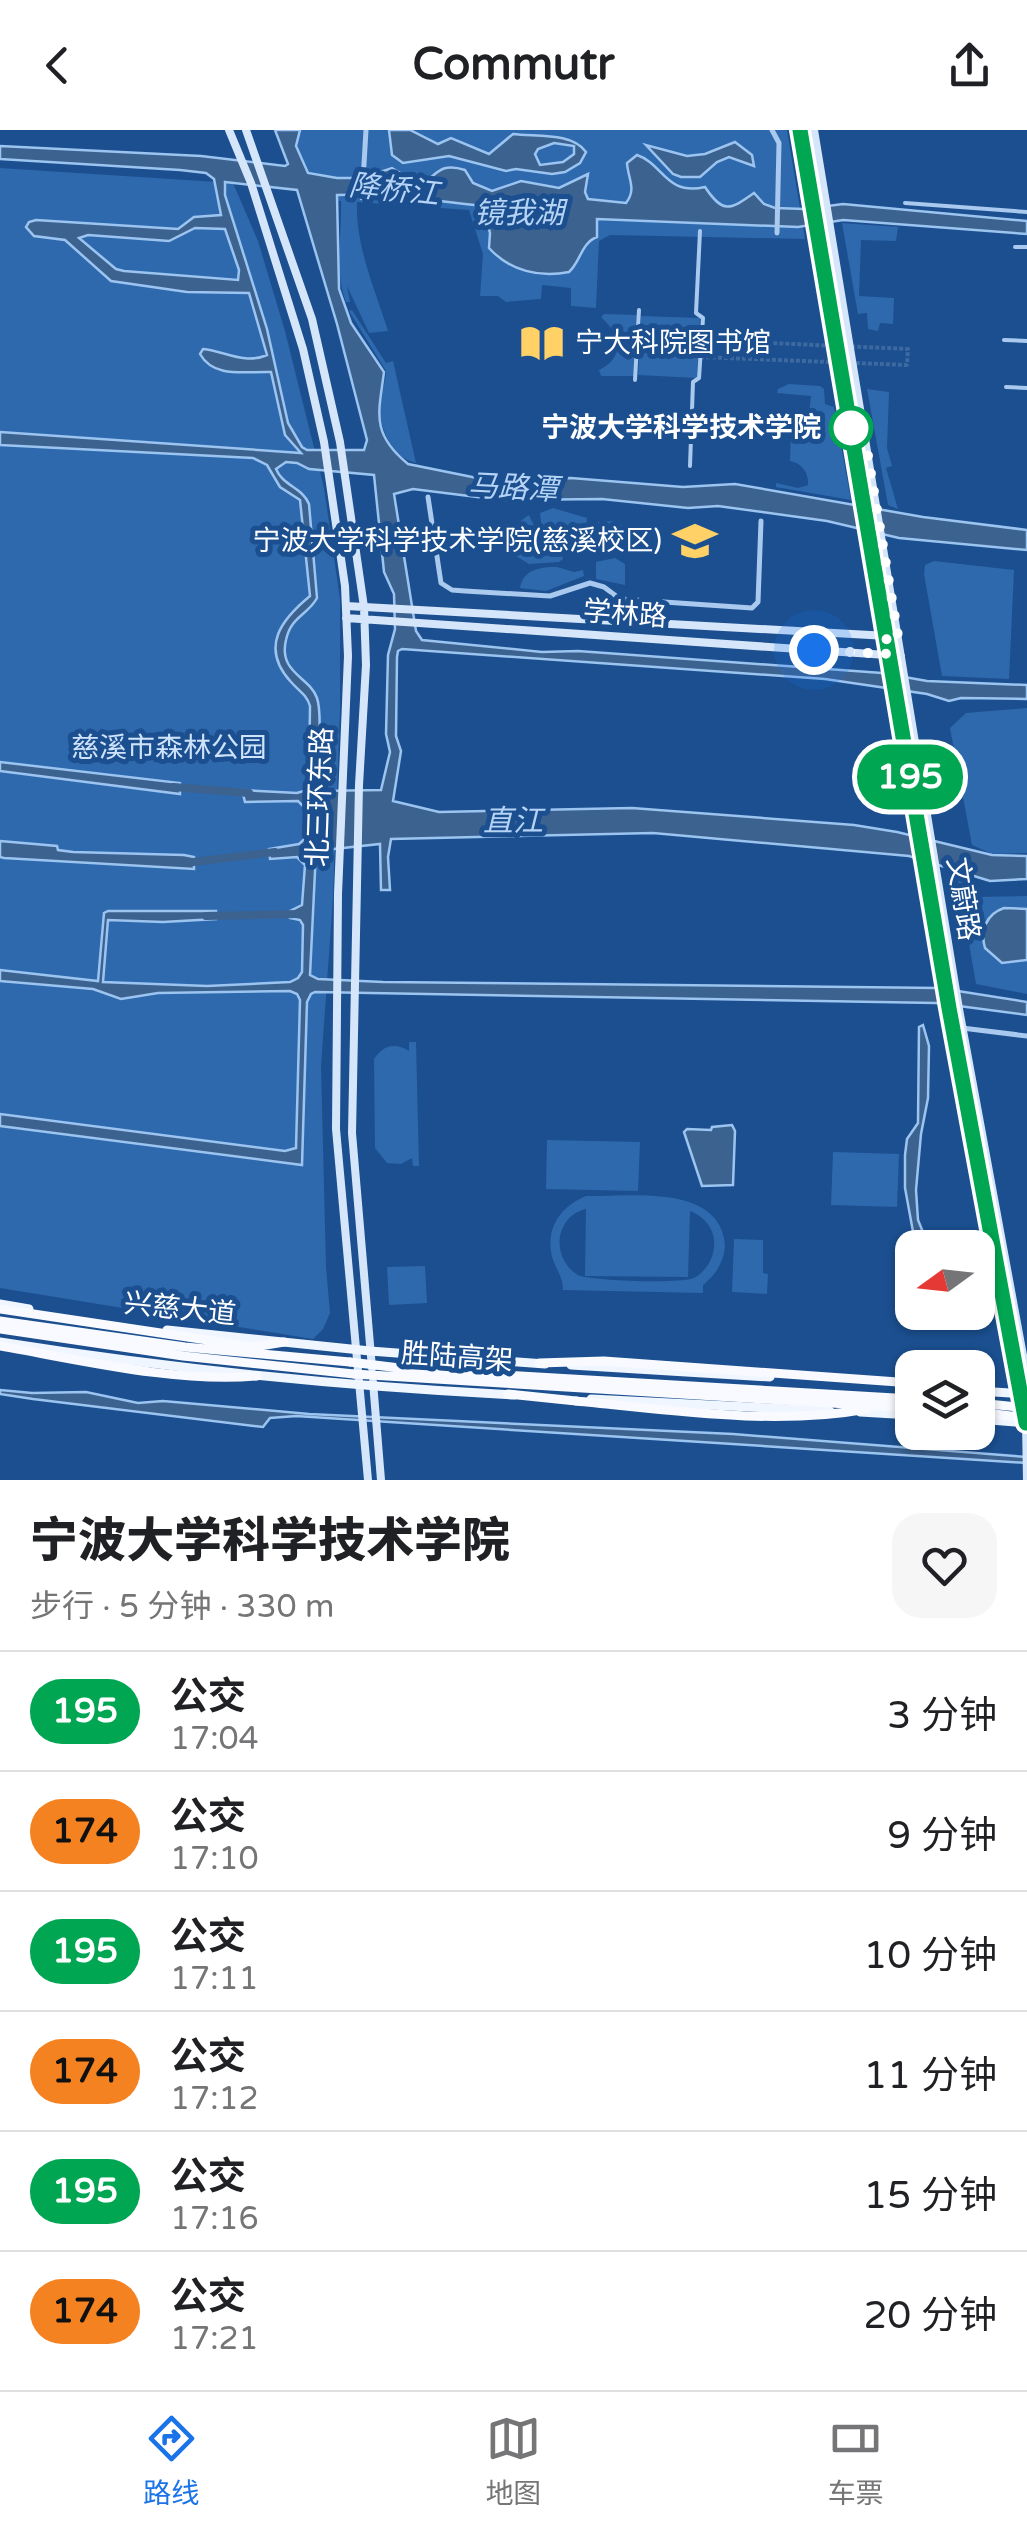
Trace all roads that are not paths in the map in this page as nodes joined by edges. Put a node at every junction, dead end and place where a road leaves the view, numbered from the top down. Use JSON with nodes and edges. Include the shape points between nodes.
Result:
{"nodes":[{"id":1,"x":229,"y":130,"type":"edge"},
{"id":2,"x":246,"y":130,"type":"edge"},
{"id":3,"x":366,"y":130,"type":"edge"},
{"id":4,"x":772,"y":130,"type":"edge"},
{"id":5,"x":800,"y":130,"type":"edge"},
{"id":6,"x":814,"y":130,"type":"edge"},
{"id":7,"x":362,"y":198,"type":"dead end"},
{"id":8,"x":905,"y":203,"type":"dead end"},
{"id":9,"x":1027,"y":212,"type":"edge"},
{"id":10,"x":700,"y":231,"type":"dead end"},
{"id":11,"x":777,"y":233,"type":"dead end"},
{"id":12,"x":1015,"y":247,"type":"dead end"},
{"id":13,"x":1027,"y":247,"type":"edge"},
{"id":14,"x":639,"y":310,"type":"dead end"},
{"id":15,"x":1004,"y":340,"type":"dead end"},
{"id":16,"x":1027,"y":340,"type":"edge"},
{"id":17,"x":635,"y":380,"type":"dead end"},
{"id":18,"x":1006,"y":387,"type":"dead end"},
{"id":19,"x":1027,"y":388,"type":"edge"},
{"id":20,"x":690,"y":466,"type":"dead end"},
{"id":21,"x":428,"y":497,"type":"dead end"},
{"id":22,"x":762,"y":521,"type":"dead end"},
{"id":23,"x":346,"y":606,"type":"junction"},
{"id":24,"x":364,"y":607,"type":"junction"},
{"id":25,"x":346,"y":618,"type":"junction"},
{"id":26,"x":364,"y":618,"type":"junction"},
{"id":27,"x":886,"y":636,"type":"junction"},
{"id":28,"x":898,"y":636,"type":"junction"},
{"id":29,"x":889,"y":654,"type":"junction"},
{"id":30,"x":901,"y":656,"type":"junction"},
{"id":31,"x":953,"y":1005,"type":"junction"},
{"id":32,"x":962,"y":1028,"type":"junction"},
{"id":33,"x":1027,"y":1036,"type":"edge"},
{"id":34,"x":0,"y":1306,"type":"edge"},
{"id":35,"x":0,"y":1321,"type":"edge"},
{"id":36,"x":0,"y":1330,"type":"edge"},
{"id":37,"x":284,"y":1342,"type":"junction"},
{"id":38,"x":0,"y":1344,"type":"edge"},
{"id":39,"x":357,"y":1350,"type":"junction"},
{"id":40,"x":370,"y":1351,"type":"junction"},
{"id":41,"x":539,"y":1364,"type":"junction"},
{"id":42,"x":257,"y":1376,"type":"junction"},
{"id":43,"x":1027,"y":1377,"type":"edge"},
{"id":44,"x":895,"y":1383,"type":"edge"},
{"id":45,"x":895,"y":1383,"type":"edge"},
{"id":46,"x":360,"y":1387,"type":"junction"},
{"id":47,"x":373,"y":1388,"type":"junction"},
{"id":48,"x":995,"y":1392,"type":"edge"},
{"id":49,"x":508,"y":1394,"type":"junction"},
{"id":50,"x":1024,"y":1394,"type":"edge"},
{"id":51,"x":895,"y":1398,"type":"edge"},
{"id":52,"x":995,"y":1405,"type":"edge"},
{"id":53,"x":882,"y":1406,"type":"junction"},
{"id":54,"x":895,"y":1408,"type":"edge"},
{"id":55,"x":1027,"y":1408,"type":"edge"},
{"id":56,"x":895,"y":1410,"type":"edge"},
{"id":57,"x":995,"y":1418,"type":"edge"},
{"id":58,"x":1027,"y":1421,"type":"edge"},
{"id":59,"x":368,"y":1480,"type":"edge"},
{"id":60,"x":381,"y":1480,"type":"edge"},
{"id":61,"x":1027,"y":1480,"type":"edge"}],
"edges":[{"from":1,"to":23,"type":"main road","name":"北三环东路","via":[[302,349],[324,442]]},
{"from":2,"to":24,"type":"main road","name":"北三环东路","via":[[312,319],[340,442]]},
{"from":3,"to":7,"type":"street"},
{"from":4,"to":11,"type":"street","via":[[779,143]]},
{"from":5,"to":27,"type":"main road","name":"文蔚路"},
{"from":6,"to":28,"type":"main road","name":"文蔚路"},
{"from":8,"to":9,"type":"street"},
{"from":10,"to":20,"type":"street","via":[[696,313],[702,318]]},
{"from":12,"to":13,"type":"street"},
{"from":14,"to":17,"type":"street"},
{"from":15,"to":16,"type":"street"},
{"from":18,"to":19,"type":"street"},
{"from":21,"to":22,"type":"street","via":[[441,583],[465,591],[550,596],[590,584],[632,601],[752,608],[758,602]]},
{"from":23,"to":24,"type":"main road","name":"学林路"},
{"from":23,"to":25,"type":"main road","name":"北三环东路"},
{"from":24,"to":26,"type":"main road","name":"北三环东路"},
{"from":24,"to":27,"type":"main road","name":"学林路"},
{"from":25,"to":26,"type":"main road","name":"学林路"},
{"from":25,"to":39,"type":"main road","name":"北三环东路","via":[[336,1129]]},
{"from":26,"to":29,"type":"main road","name":"学林路"},
{"from":26,"to":40,"type":"main road","name":"北三环东路","via":[[352,1133]]},
{"from":27,"to":28,"type":"main road","name":"学林路"},
{"from":27,"to":29,"type":"main road","name":"文蔚路"},
{"from":28,"to":30,"type":"main road","name":"文蔚路"},
{"from":29,"to":30,"type":"main road","name":"学林路"},
{"from":29,"to":31,"type":"main road","name":"文蔚路"},
{"from":30,"to":31,"type":"main road","name":"文蔚路"},
{"from":31,"to":32,"type":"main road","name":"文蔚路"},
{"from":31,"to":50,"type":"main road","name":"文蔚路"},
{"from":32,"to":33,"type":"street"},
{"from":32,"to":43,"type":"main road","name":"文蔚路"},
{"from":34,"to":37,"type":"main road","name":"兴慈大道"},
{"from":34,"to":37,"type":"highway","via":[[229,1344]]},
{"from":35,"to":51,"type":"highway","name":"胜陆高架","bridge":true,"via":[[185,1348],[416,1370]]},
{"from":36,"to":53,"type":"highway","name":"胜陆高架","bridge":true,"via":[[354,1374]]},
{"from":37,"to":39,"type":"main road","name":"兴慈大道"},
{"from":38,"to":42,"type":"main road","name":"兴慈大道"},
{"from":38,"to":42,"type":"highway","via":[[216,1378]]},
{"from":39,"to":40,"type":"main road","name":"兴慈大道"},
{"from":39,"to":46,"type":"main road","name":"北三环东路"},
{"from":40,"to":41,"type":"main road","name":"兴慈大道"},
{"from":40,"to":47,"type":"main road","name":"北三环东路"},
{"from":41,"to":44,"type":"highway","via":[[604,1362]]},
{"from":41,"to":45,"type":"main road","name":"兴慈大道"},
{"from":42,"to":46,"type":"main road","name":"兴慈大道"},
{"from":46,"to":47,"type":"main road","name":"兴慈大道"},
{"from":46,"to":59,"type":"main road","name":"北三环东路"},
{"from":47,"to":49,"type":"main road","name":"兴慈大道"},
{"from":47,"to":60,"type":"main road","name":"北三环东路"},
{"from":48,"to":50,"type":"main road"},
{"from":49,"to":53,"type":"highway","bridge":true,"via":[[787,1416]]},
{"from":49,"to":56,"type":"main road","name":"兴慈大道"},
{"from":50,"to":58,"type":"main road","name":"文蔚路"},
{"from":52,"to":55,"type":"highway","bridge":true},
{"from":53,"to":54,"type":"highway","name":"胜陆高架","bridge":true},
{"from":57,"to":58,"type":"highway","bridge":true},
{"from":58,"to":61,"type":"main road","name":"文蔚路"}]}
